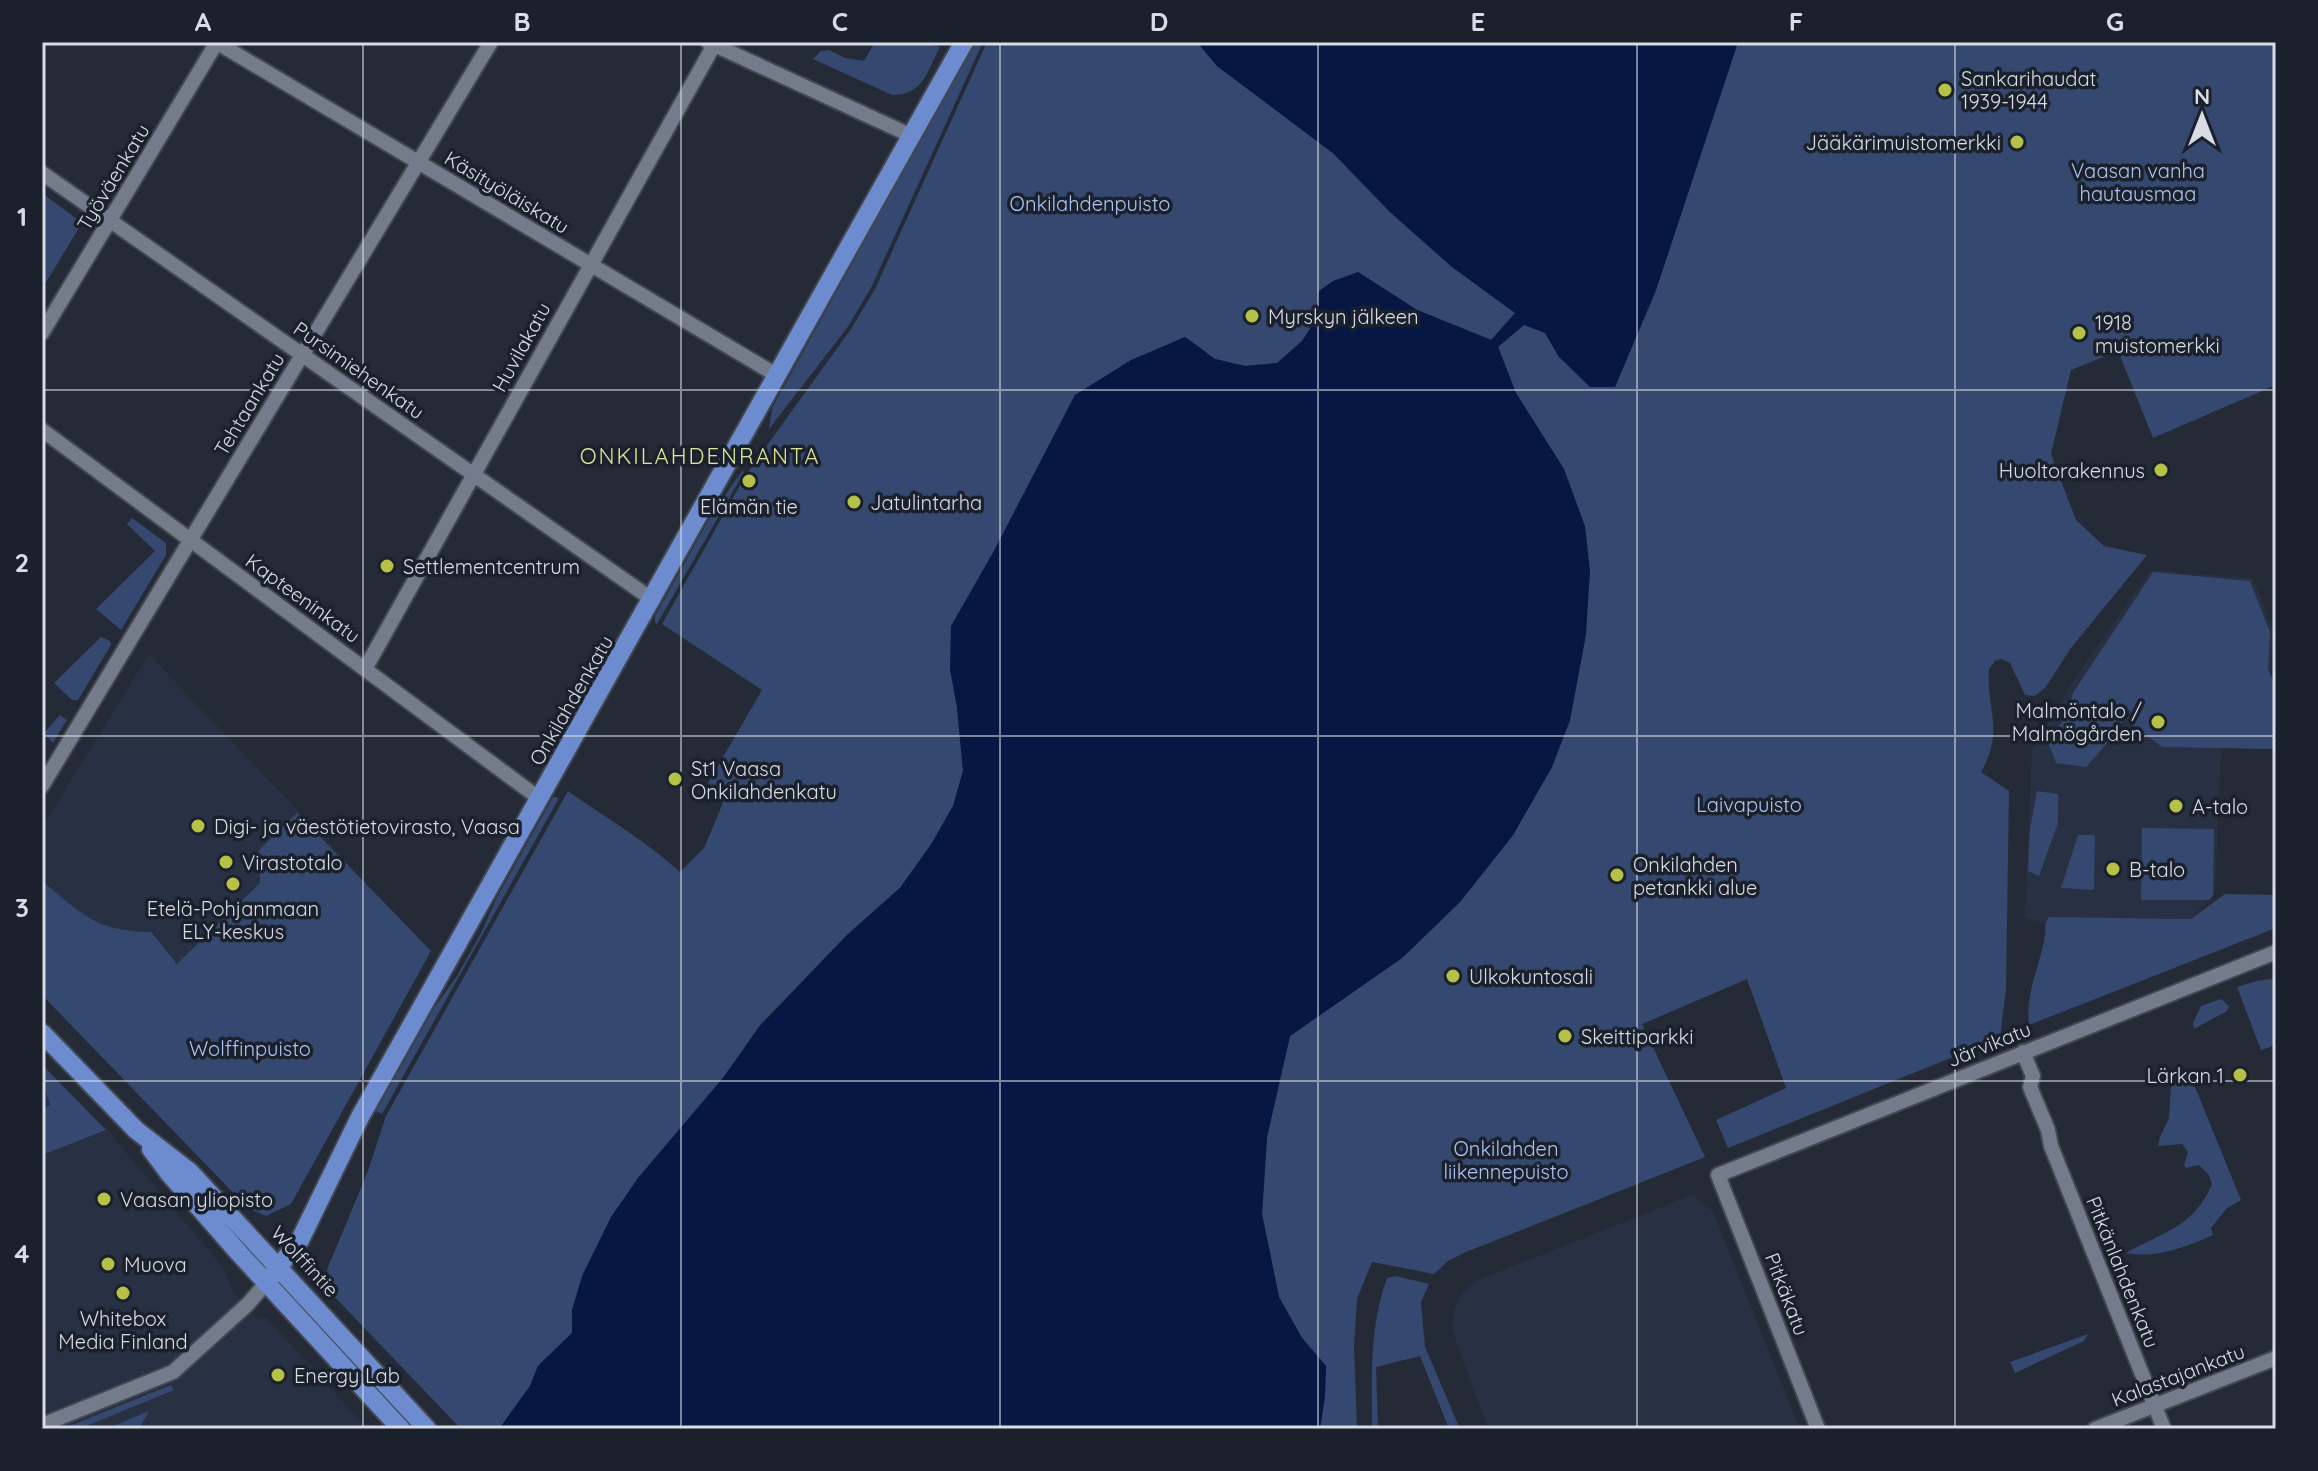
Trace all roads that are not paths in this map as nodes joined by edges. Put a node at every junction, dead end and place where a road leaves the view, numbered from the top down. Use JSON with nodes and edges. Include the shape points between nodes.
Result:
{"nodes":[{"id":1,"x":217,"y":42,"type":"edge"},
{"id":2,"x":491,"y":42,"type":"edge"},
{"id":3,"x":964,"y":42,"type":"edge"},
{"id":4,"x":710,"y":43,"type":"edge"},
{"id":5,"x":912,"y":136,"type":"junction"},
{"id":6,"x":418,"y":162,"type":"junction"},
{"id":7,"x":42,"y":173,"type":"edge"},
{"id":8,"x":110,"y":221,"type":"junction"},
{"id":9,"x":591,"y":265,"type":"junction"},
{"id":10,"x":42,"y":333,"type":"edge"},
{"id":11,"x":302,"y":355,"type":"junction"},
{"id":12,"x":778,"y":376,"type":"junction"},
{"id":13,"x":42,"y":430,"type":"edge"},
{"id":14,"x":473,"y":474,"type":"junction"},
{"id":15,"x":191,"y":540,"type":"junction"},
{"id":16,"x":653,"y":600,"type":"junction"},
{"id":17,"x":365,"y":669,"type":"junction"},
{"id":18,"x":42,"y":786,"type":"edge"},
{"id":19,"x":540,"y":799,"type":"junction"},
{"id":20,"x":2276,"y":952,"type":"edge"},
{"id":21,"x":42,"y":1033,"type":"edge"},
{"id":22,"x":2023,"y":1052,"type":"junction"},
{"id":23,"x":141,"y":1133,"type":"junction"},
{"id":24,"x":1718,"y":1175,"type":"joint"},
{"id":25,"x":279,"y":1266,"type":"junction"},
{"id":26,"x":266,"y":1283,"type":"junction"},
{"id":27,"x":2276,"y":1358,"type":"edge"},
{"id":28,"x":2155,"y":1405,"type":"junction"},
{"id":29,"x":42,"y":1425,"type":"edge"},
{"id":30,"x":401,"y":1429,"type":"edge"},
{"id":31,"x":427,"y":1429,"type":"edge"},
{"id":32,"x":1818,"y":1429,"type":"edge"},
{"id":33,"x":2095,"y":1429,"type":"edge"},
{"id":34,"x":2164,"y":1429,"type":"edge"}],
"edges":[{"from":1,"to":6,"type":"street","name":"Käsityöläiskatu"},
{"from":1,"to":8,"type":"street","name":"Työväenkatu"},
{"from":2,"to":6,"type":"street","name":"Tehtaankatu"},
{"from":3,"to":5,"type":"main road","name":"Onkilahdenkatu"},
{"from":4,"to":5,"type":"street"},
{"from":4,"to":9,"type":"street","name":"Huvilakatu"},
{"from":5,"to":12,"type":"main road","name":"Onkilahdenkatu"},
{"from":6,"to":9,"type":"street","name":"Käsityöläiskatu"},
{"from":6,"to":11,"type":"street","name":"Tehtaankatu"},
{"from":7,"to":8,"type":"street","name":"Pursimiehenkatu"},
{"from":8,"to":10,"type":"street","name":"Työväenkatu"},
{"from":8,"to":11,"type":"street","name":"Pursimiehenkatu"},
{"from":9,"to":12,"type":"street","name":"Käsityöläiskatu"},
{"from":9,"to":14,"type":"street","name":"Huvilakatu"},
{"from":11,"to":14,"type":"street","name":"Pursimiehenkatu"},
{"from":11,"to":15,"type":"street","name":"Tehtaankatu"},
{"from":12,"to":16,"type":"main road","name":"Onkilahdenkatu"},
{"from":13,"to":15,"type":"street","name":"Kapteeninkatu"},
{"from":14,"to":16,"type":"street","name":"Pursimiehenkatu"},
{"from":14,"to":17,"type":"street","name":"Huvilakatu"},
{"from":15,"to":17,"type":"street","name":"Kapteeninkatu"},
{"from":15,"to":18,"type":"street","name":"Tehtaankatu"},
{"from":16,"to":19,"type":"main road","name":"Onkilahdenkatu"},
{"from":17,"to":19,"type":"street","name":"Kapteeninkatu"},
{"from":19,"to":25,"type":"main road","name":"Onkilahdenkatu","via":[[360,1117],[300,1240]]},
{"from":20,"to":22,"type":"street","name":"Järvikatu"},
{"from":21,"to":23,"type":"main road","name":"Wolffintie"},
{"from":22,"to":24,"type":"street","name":"Järvikatu"},
{"from":22,"to":28,"type":"street","name":"Pitkänlahdenkatu","via":[[2051,1146]]},
{"from":23,"to":25,"type":"main road","name":"Wolffintie","via":[[190,1172]]},
{"from":23,"to":26,"type":"main road","name":"Wolffintie","via":[[168,1172]]},
{"from":24,"to":32,"type":"street","name":"Pitkäkatu"},
{"from":25,"to":26,"type":"main road","name":"Onkilahdenkatu"},
{"from":25,"to":31,"type":"main road","name":"Wolffintie"},
{"from":26,"to":29,"type":"street","via":[[173,1372]]},
{"from":26,"to":30,"type":"main road","name":"Wolffintie"},
{"from":27,"to":28,"type":"street","name":"Kalastajankatu"},
{"from":28,"to":33,"type":"street","name":"Kalastajankatu"},
{"from":28,"to":34,"type":"street","name":"Pitkänlahdenkatu"}]}
